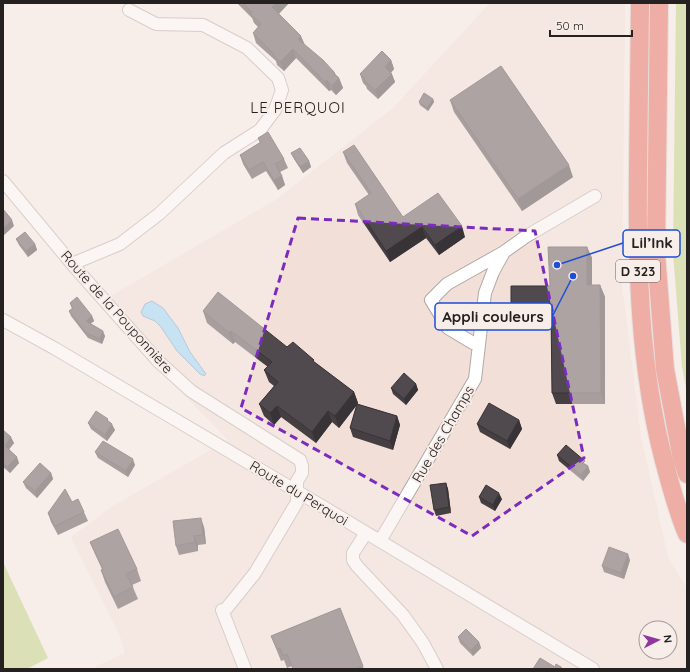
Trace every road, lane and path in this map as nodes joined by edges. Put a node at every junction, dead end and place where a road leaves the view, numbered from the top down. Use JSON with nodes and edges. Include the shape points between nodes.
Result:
{"nodes":[{"id":1,"x":640,"y":3,"type":"edge"},
{"id":2,"x":659,"y":3,"type":"edge"},
{"id":3,"x":129,"y":10,"type":"dead end"},
{"id":4,"x":3,"y":181,"type":"edge"},
{"id":5,"x":595,"y":196,"type":"dead end"},
{"id":6,"x":504,"y":252,"type":"junction"},
{"id":7,"x":72,"y":264,"type":"junction"},
{"id":8,"x":3,"y":320,"type":"edge"},
{"id":9,"x":479,"y":344,"type":"junction"},
{"id":10,"x":687,"y":474,"type":"edge"},
{"id":11,"x":296,"y":491,"type":"junction"},
{"id":12,"x":366,"y":533,"type":"junction"},
{"id":13,"x":687,"y":534,"type":"edge"},
{"id":14,"x":380,"y":541,"type":"junction"},
{"id":15,"x":245,"y":669,"type":"edge"},
{"id":16,"x":437,"y":669,"type":"edge"},
{"id":17,"x":593,"y":669,"type":"edge"}],
"edges":[{"from":1,"to":13,"type":"highway","number":"D 323","via":[[638,233],[641,321],[658,437]]},
{"from":2,"to":10,"type":"highway","number":"D 323","via":[[656,253],[665,369]]},
{"from":3,"to":7,"type":"street","via":[[156,24],[203,25],[247,48],[278,78],[282,90],[275,110],[260,130],[224,153],[159,214],[120,244]]},
{"from":4,"to":7,"type":"street","name":"Route de la Pouponnière"},
{"from":5,"to":6,"type":"street"},
{"from":6,"to":9,"type":"street","name":"Rue des Champs","via":[[485,293]]},
{"from":6,"to":9,"type":"street","via":[[447,284],[431,300],[448,328]]},
{"from":7,"to":11,"type":"street","name":"Route de la Pouponnière","via":[[158,361],[192,391],[300,460],[302,473],[297,481]]},
{"from":8,"to":11,"type":"street","name":"Route du Perquoi"},
{"from":9,"to":14,"type":"street","name":"Rue des Champs","via":[[475,379]]},
{"from":11,"to":12,"type":"street","name":"Route du Perquoi"},
{"from":11,"to":15,"type":"street","name":"Route de la Pouponnière","via":[[297,502],[255,573],[226,609],[222,610]]},
{"from":12,"to":14,"type":"street","name":"Route du Perquoi"},
{"from":12,"to":16,"type":"street","via":[[353,553],[352,560],[403,615],[423,643]]},
{"from":14,"to":17,"type":"street","name":"Route du Perquoi"}]}
